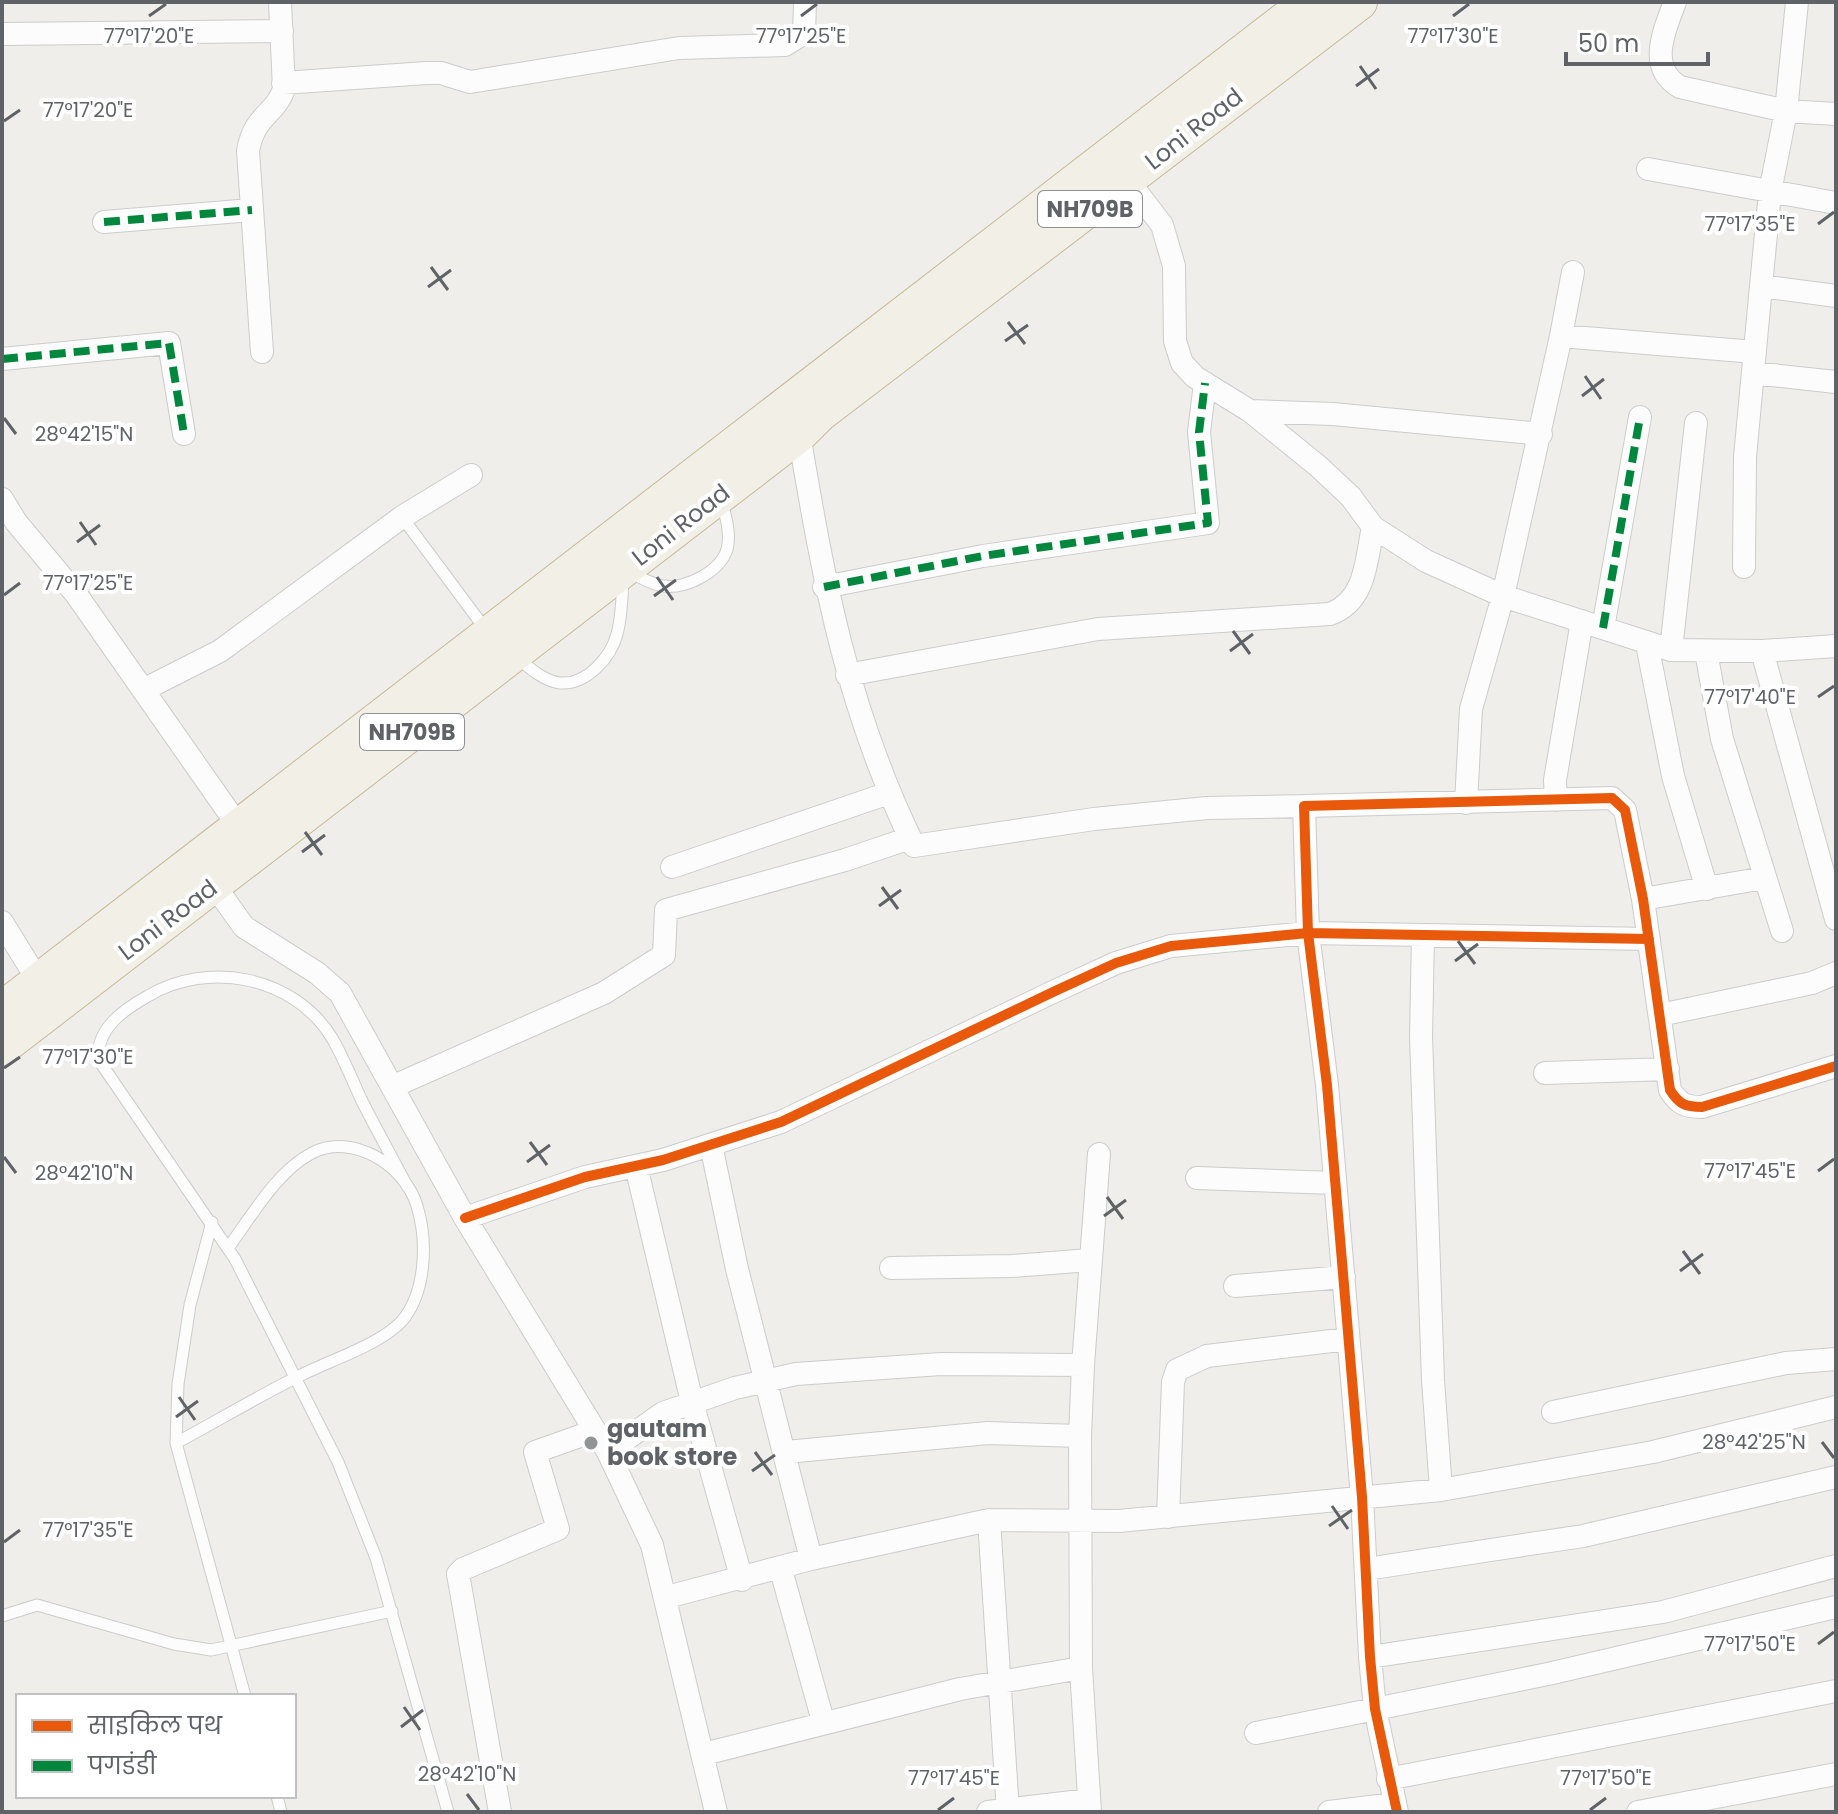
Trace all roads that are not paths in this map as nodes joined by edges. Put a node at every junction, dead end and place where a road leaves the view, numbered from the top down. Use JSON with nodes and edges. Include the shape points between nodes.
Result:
{"nodes":[{"id":1,"x":280,"y":2,"type":"edge"},
{"id":2,"x":805,"y":2,"type":"edge"},
{"id":3,"x":1309,"y":2,"type":"edge"},
{"id":4,"x":1359,"y":2,"type":"edge"},
{"id":5,"x":1675,"y":2,"type":"edge"},
{"id":6,"x":1797,"y":2,"type":"edge"},
{"id":7,"x":282,"y":31,"type":"junction"},
{"id":8,"x":2,"y":34,"type":"edge"},
{"id":9,"x":283,"y":83,"type":"junction"},
{"id":10,"x":1786,"y":111,"type":"junction"},
{"id":11,"x":1836,"y":114,"type":"edge"},
{"id":12,"x":1118,"y":168,"type":"junction"},
{"id":13,"x":1648,"y":169,"type":"dead end"},
{"id":14,"x":1770,"y":192,"type":"junction"},
{"id":15,"x":1836,"y":203,"type":"edge"},
{"id":16,"x":252,"y":210,"type":"junction"},
{"id":17,"x":104,"y":222,"type":"dead end"},
{"id":18,"x":1573,"y":272,"type":"dead end"},
{"id":19,"x":1761,"y":286,"type":"junction"},
{"id":20,"x":1836,"y":296,"type":"edge"},
{"id":21,"x":1561,"y":336,"type":"junction"},
{"id":22,"x":262,"y":352,"type":"dead end"},
{"id":23,"x":2,"y":359,"type":"edge"},
{"id":24,"x":1754,"y":363,"type":"junction"},
{"id":25,"x":1836,"y":382,"type":"edge"},
{"id":26,"x":1205,"y":383,"type":"junction"},
{"id":27,"x":1250,"y":411,"type":"junction"},
{"id":28,"x":1640,"y":417,"type":"dead end"},
{"id":29,"x":1696,"y":423,"type":"dead end"},
{"id":30,"x":184,"y":434,"type":"dead end"},
{"id":31,"x":799,"y":434,"type":"junction"},
{"id":32,"x":1541,"y":434,"type":"junction"},
{"id":33,"x":471,"y":475,"type":"dead end"},
{"id":34,"x":720,"y":496,"type":"junction"},
{"id":35,"x":2,"y":499,"type":"edge"},
{"id":36,"x":402,"y":517,"type":"junction"},
{"id":37,"x":1373,"y":527,"type":"junction"},
{"id":38,"x":615,"y":557,"type":"junction"},
{"id":39,"x":1744,"y":567,"type":"dead end"},
{"id":40,"x":824,"y":587,"type":"junction"},
{"id":41,"x":1503,"y":596,"type":"junction"},
{"id":42,"x":1593,"y":624,"type":"junction"},
{"id":43,"x":501,"y":644,"type":"junction"},
{"id":44,"x":1647,"y":644,"type":"junction"},
{"id":45,"x":1836,"y":646,"type":"edge"},
{"id":46,"x":1671,"y":650,"type":"junction"},
{"id":47,"x":1762,"y":651,"type":"junction"},
{"id":48,"x":1706,"y":652,"type":"junction"},
{"id":49,"x":847,"y":675,"type":"junction"},
{"id":50,"x":143,"y":690,"type":"junction"},
{"id":51,"x":889,"y":793,"type":"junction"},
{"id":52,"x":1556,"y":800,"type":"junction"},
{"id":53,"x":1466,"y":803,"type":"junction"},
{"id":54,"x":1304,"y":806,"type":"junction"},
{"id":55,"x":239,"y":827,"type":"junction"},
{"id":56,"x":910,"y":838,"type":"junction"},
{"id":57,"x":672,"y":867,"type":"dead end"},
{"id":58,"x":1764,"y":878,"type":"junction"},
{"id":59,"x":214,"y":885,"type":"junction"},
{"id":60,"x":1707,"y":889,"type":"junction"},
{"id":61,"x":1643,"y":899,"type":"junction"},
{"id":62,"x":1836,"y":919,"type":"edge"},
{"id":63,"x":2,"y":922,"type":"edge"},
{"id":64,"x":1782,"y":931,"type":"dead end"},
{"id":65,"x":1308,"y":933,"type":"junction"},
{"id":66,"x":1423,"y":935,"type":"junction"},
{"id":67,"x":1649,"y":939,"type":"junction"},
{"id":68,"x":1836,"y":973,"type":"edge"},
{"id":69,"x":39,"y":982,"type":"junction"},
{"id":70,"x":2,"y":1010,"type":"edge"},
{"id":71,"x":1660,"y":1015,"type":"junction"},
{"id":72,"x":2,"y":1047,"type":"edge"},
{"id":73,"x":1836,"y":1066,"type":"edge"},
{"id":74,"x":1668,"y":1069,"type":"junction"},
{"id":75,"x":1545,"y":1073,"type":"dead end"},
{"id":76,"x":394,"y":1086,"type":"junction"},
{"id":77,"x":711,"y":1145,"type":"junction"},
{"id":78,"x":1099,"y":1154,"type":"dead end"},
{"id":79,"x":636,"y":1166,"type":"junction"},
{"id":80,"x":1197,"y":1178,"type":"dead end"},
{"id":81,"x":1335,"y":1183,"type":"junction"},
{"id":82,"x":407,"y":1186,"type":"junction"},
{"id":83,"x":465,"y":1218,"type":"junction"},
{"id":84,"x":212,"y":1222,"type":"junction"},
{"id":85,"x":228,"y":1248,"type":"junction"},
{"id":86,"x":1090,"y":1260,"type":"junction"},
{"id":87,"x":891,"y":1268,"type":"dead end"},
{"id":88,"x":1344,"y":1277,"type":"junction"},
{"id":89,"x":1235,"y":1286,"type":"dead end"},
{"id":90,"x":1348,"y":1339,"type":"junction"},
{"id":91,"x":1836,"y":1359,"type":"edge"},
{"id":92,"x":1083,"y":1365,"type":"junction"},
{"id":93,"x":297,"y":1377,"type":"junction"},
{"id":94,"x":765,"y":1381,"type":"junction"},
{"id":95,"x":692,"y":1402,"type":"junction"},
{"id":96,"x":1836,"y":1407,"type":"edge"},
{"id":97,"x":1553,"y":1412,"type":"dead end"},
{"id":98,"x":594,"y":1431,"type":"junction"},
{"id":99,"x":1080,"y":1436,"type":"junction"},
{"id":100,"x":176,"y":1443,"type":"junction"},
{"id":101,"x":608,"y":1452,"type":"junction"},
{"id":102,"x":786,"y":1452,"type":"junction"},
{"id":103,"x":1836,"y":1477,"type":"edge"},
{"id":104,"x":1441,"y":1490,"type":"junction"},
{"id":105,"x":1362,"y":1497,"type":"junction"},
{"id":106,"x":1168,"y":1517,"type":"junction"},
{"id":107,"x":1078,"y":1519,"type":"junction"},
{"id":108,"x":989,"y":1520,"type":"junction"},
{"id":109,"x":811,"y":1559,"type":"junction"},
{"id":110,"x":1836,"y":1566,"type":"edge"},
{"id":111,"x":1366,"y":1569,"type":"junction"},
{"id":112,"x":781,"y":1570,"type":"junction"},
{"id":113,"x":742,"y":1580,"type":"junction"},
{"id":114,"x":667,"y":1597,"type":"junction"},
{"id":115,"x":1836,"y":1607,"type":"edge"},
{"id":116,"x":392,"y":1611,"type":"junction"},
{"id":117,"x":2,"y":1616,"type":"edge"},
{"id":118,"x":231,"y":1648,"type":"junction"},
{"id":119,"x":1370,"y":1657,"type":"junction"},
{"id":120,"x":1081,"y":1668,"type":"junction"},
{"id":121,"x":1000,"y":1682,"type":"junction"},
{"id":122,"x":1836,"y":1691,"type":"edge"},
{"id":123,"x":244,"y":1694,"type":"edge"},
{"id":124,"x":1375,"y":1709,"type":"junction"},
{"id":125,"x":823,"y":1721,"type":"junction"},
{"id":126,"x":1256,"y":1733,"type":"dead end"},
{"id":127,"x":704,"y":1754,"type":"junction"},
{"id":128,"x":1836,"y":1774,"type":"edge"},
{"id":129,"x":1388,"y":1779,"type":"junction"},
{"id":130,"x":1090,"y":1806,"type":"edge"},
{"id":131,"x":1396,"y":1808,"type":"edge"},
{"id":132,"x":1001,"y":1811,"type":"edge"},
{"id":133,"x":448,"y":1812,"type":"edge"},
{"id":134,"x":500,"y":1812,"type":"edge"},
{"id":135,"x":716,"y":1812,"type":"edge"},
{"id":136,"x":1329,"y":1812,"type":"edge"},
{"id":137,"x":1638,"y":1812,"type":"edge"}],
"edges":[{"from":1,"to":7,"type":"street"},
{"from":2,"to":9,"type":"street","via":[[804,33],[775,47],[679,48],[470,82],[426,73]]},
{"from":3,"to":12,"type":"highway","name":"Loni Road","number":"NH709B"},
{"from":4,"to":12,"type":"highway","name":"Loni Road","number":"NH709B"},
{"from":5,"to":10,"type":"street","via":[[1660,44],[1667,79],[1680,87]]},
{"from":6,"to":10,"type":"street"},
{"from":7,"to":8,"type":"street"},
{"from":7,"to":9,"type":"street"},
{"from":9,"to":16,"type":"street","via":[[280,101],[250,136]]},
{"from":10,"to":11,"type":"street"},
{"from":10,"to":14,"type":"street"},
{"from":12,"to":26,"type":"street","via":[[1162,225],[1174,266],[1175,341],[1182,363]]},
{"from":12,"to":31,"type":"highway","name":"Loni Road","number":"NH709B"},
{"from":12,"to":38,"type":"highway","name":"Loni Road","number":"NH709B"},
{"from":13,"to":14,"type":"street"},
{"from":14,"to":15,"type":"street"},
{"from":14,"to":19,"type":"street"},
{"from":16,"to":17,"type":"street"},
{"from":16,"to":22,"type":"street"},
{"from":18,"to":21,"type":"street"},
{"from":19,"to":20,"type":"street"},
{"from":19,"to":24,"type":"street"},
{"from":21,"to":24,"type":"street"},
{"from":21,"to":32,"type":"street"},
{"from":23,"to":30,"type":"street","via":[[169,343]]},
{"from":24,"to":25,"type":"street"},
{"from":24,"to":39,"type":"street","via":[[1745,457]]},
{"from":26,"to":27,"type":"street"},
{"from":26,"to":40,"type":"street","via":[[1199,432],[1208,523],[983,556]]},
{"from":27,"to":32,"type":"street"},
{"from":27,"to":37,"type":"street","via":[[1351,497]]},
{"from":28,"to":42,"type":"street"},
{"from":29,"to":46,"type":"street"},
{"from":31,"to":34,"type":"highway","name":"Loni Road","number":"NH709B"},
{"from":31,"to":40,"type":"street"},
{"from":32,"to":41,"type":"street"},
{"from":33,"to":36,"type":"street"},
{"from":34,"to":38,"type":"highway","name":"Loni Road","number":"NH709B"},
{"from":34,"to":38,"type":"lane","via":[[728,548],[719,563],[681,587],[662,586]]},
{"from":35,"to":50,"type":"street"},
{"from":36,"to":43,"type":"lane"},
{"from":36,"to":50,"type":"street","via":[[220,651]]},
{"from":37,"to":41,"type":"street","via":[[1426,561]]},
{"from":37,"to":49,"type":"street","via":[[1356,597],[1330,614],[1098,629]]},
{"from":38,"to":43,"type":"highway","name":"Loni Road","number":"NH709B"},
{"from":38,"to":43,"type":"lane","via":[[617,633],[611,651],[595,670],[561,683]]},
{"from":40,"to":49,"type":"street"},
{"from":41,"to":42,"type":"street"},
{"from":41,"to":53,"type":"street","via":[[1471,709]]},
{"from":42,"to":44,"type":"street"},
{"from":42,"to":52,"type":"street","via":[[1555,780]]},
{"from":43,"to":55,"type":"highway","name":"Loni Road","number":"NH709B"},
{"from":43,"to":59,"type":"highway","name":"Loni Road","number":"NH709B"},
{"from":44,"to":46,"type":"street"},
{"from":44,"to":60,"type":"street","via":[[1673,776]]},
{"from":45,"to":47,"type":"street"},
{"from":46,"to":48,"type":"street"},
{"from":47,"to":48,"type":"street"},
{"from":47,"to":62,"type":"street"},
{"from":48,"to":58,"type":"street","via":[[1722,739]]},
{"from":49,"to":51,"type":"street"},
{"from":50,"to":55,"type":"street"},
{"from":51,"to":56,"type":"street"},
{"from":51,"to":57,"type":"street"},
{"from":52,"to":53,"type":"street"},
{"from":52,"to":61,"type":"street","via":[[1612,798],[1620,803]]},
{"from":53,"to":54,"type":"street"},
{"from":54,"to":56,"type":"street","via":[[1094,819],[914,846]]},
{"from":54,"to":65,"type":"street"},
{"from":55,"to":69,"type":"highway","name":"Loni Road","number":"NH709B"},
{"from":56,"to":76,"type":"street","via":[[666,910],[664,955],[604,993]]},
{"from":58,"to":60,"type":"street"},
{"from":58,"to":64,"type":"street"},
{"from":59,"to":72,"type":"highway","name":"Loni Road","number":"NH709B"},
{"from":59,"to":76,"type":"street","via":[[244,927],[340,993]]},
{"from":60,"to":61,"type":"street"},
{"from":61,"to":67,"type":"street"},
{"from":63,"to":69,"type":"street"},
{"from":65,"to":66,"type":"street"},
{"from":65,"to":77,"type":"street","via":[[1171,946],[1116,963],[781,1122]]},
{"from":65,"to":81,"type":"street"},
{"from":66,"to":67,"type":"street"},
{"from":66,"to":104,"type":"street","via":[[1421,1037]]},
{"from":67,"to":71,"type":"street"},
{"from":68,"to":71,"type":"street","via":[[1812,983]]},
{"from":69,"to":70,"type":"highway","name":"Loni Road","number":"NH709B"},
{"from":71,"to":74,"type":"street"},
{"from":73,"to":74,"type":"street","via":[[1702,1107],[1678,1101],[1670,1090]]},
{"from":74,"to":75,"type":"street"},
{"from":76,"to":83,"type":"street"},
{"from":77,"to":79,"type":"street"},
{"from":77,"to":94,"type":"street"},
{"from":78,"to":86,"type":"street"},
{"from":79,"to":83,"type":"street","via":[[585,1177]]},
{"from":79,"to":95,"type":"street"},
{"from":80,"to":81,"type":"street"},
{"from":81,"to":88,"type":"street"},
{"from":82,"to":84,"type":"lane","via":[[331,1037],[310,1013],[262,985],[203,975],[170,983],[115,1019],[98,1043],[98,1059]]},
{"from":82,"to":85,"type":"lane","via":[[376,1156],[352,1145],[326,1146],[287,1173]]},
{"from":82,"to":93,"type":"lane","via":[[417,1205],[421,1277],[407,1315],[386,1334]]},
{"from":83,"to":98,"type":"street"},
{"from":84,"to":85,"type":"lane"},
{"from":84,"to":100,"type":"lane","via":[[190,1305]]},
{"from":85,"to":93,"type":"lane"},
{"from":86,"to":87,"type":"street"},
{"from":86,"to":92,"type":"street"},
{"from":88,"to":89,"type":"street"},
{"from":88,"to":90,"type":"street"},
{"from":90,"to":105,"type":"street"},
{"from":90,"to":106,"type":"street","via":[[1207,1356],[1177,1370]]},
{"from":91,"to":97,"type":"street","via":[[1786,1363]]},
{"from":92,"to":94,"type":"street","via":[[941,1364]]},
{"from":92,"to":99,"type":"street"},
{"from":93,"to":100,"type":"lane"},
{"from":93,"to":116,"type":"lane","via":[[338,1462]]},
{"from":94,"to":95,"type":"street"},
{"from":94,"to":102,"type":"street"},
{"from":95,"to":101,"type":"street","via":[[663,1413]]},
{"from":95,"to":113,"type":"street"},
{"from":96,"to":104,"type":"street","via":[[1653,1452]]},
{"from":98,"to":101,"type":"street"},
{"from":98,"to":134,"type":"street","via":[[535,1452],[558,1529],[458,1574]]},
{"from":99,"to":102,"type":"street","via":[[988,1433]]},
{"from":99,"to":107,"type":"street"},
{"from":100,"to":118,"type":"lane"},
{"from":101,"to":114,"type":"street","via":[[652,1545]]},
{"from":102,"to":109,"type":"street"},
{"from":103,"to":111,"type":"street","via":[[1583,1536]]},
{"from":104,"to":105,"type":"street"},
{"from":105,"to":106,"type":"street"},
{"from":105,"to":111,"type":"street"},
{"from":106,"to":107,"type":"street"},
{"from":107,"to":108,"type":"street"},
{"from":107,"to":120,"type":"street"},
{"from":108,"to":109,"type":"street"},
{"from":108,"to":121,"type":"street"},
{"from":109,"to":112,"type":"street"},
{"from":110,"to":119,"type":"street","via":[[1663,1612]]},
{"from":111,"to":119,"type":"street"},
{"from":112,"to":113,"type":"street"},
{"from":112,"to":125,"type":"street"},
{"from":113,"to":114,"type":"street"},
{"from":114,"to":127,"type":"street"},
{"from":115,"to":124,"type":"street"},
{"from":116,"to":118,"type":"lane"},
{"from":116,"to":133,"type":"lane"},
{"from":117,"to":118,"type":"lane","via":[[37,1605],[174,1644]]},
{"from":118,"to":123,"type":"lane"},
{"from":119,"to":124,"type":"street"},
{"from":120,"to":121,"type":"street"},
{"from":120,"to":130,"type":"street"},
{"from":121,"to":125,"type":"street"},
{"from":121,"to":132,"type":"street"},
{"from":122,"to":129,"type":"street"},
{"from":124,"to":126,"type":"street"},
{"from":124,"to":129,"type":"street"},
{"from":125,"to":127,"type":"street"},
{"from":127,"to":135,"type":"street"},
{"from":128,"to":137,"type":"street"},
{"from":129,"to":131,"type":"street"},
{"from":130,"to":132,"type":"street"},
{"from":131,"to":136,"type":"street"}]}
